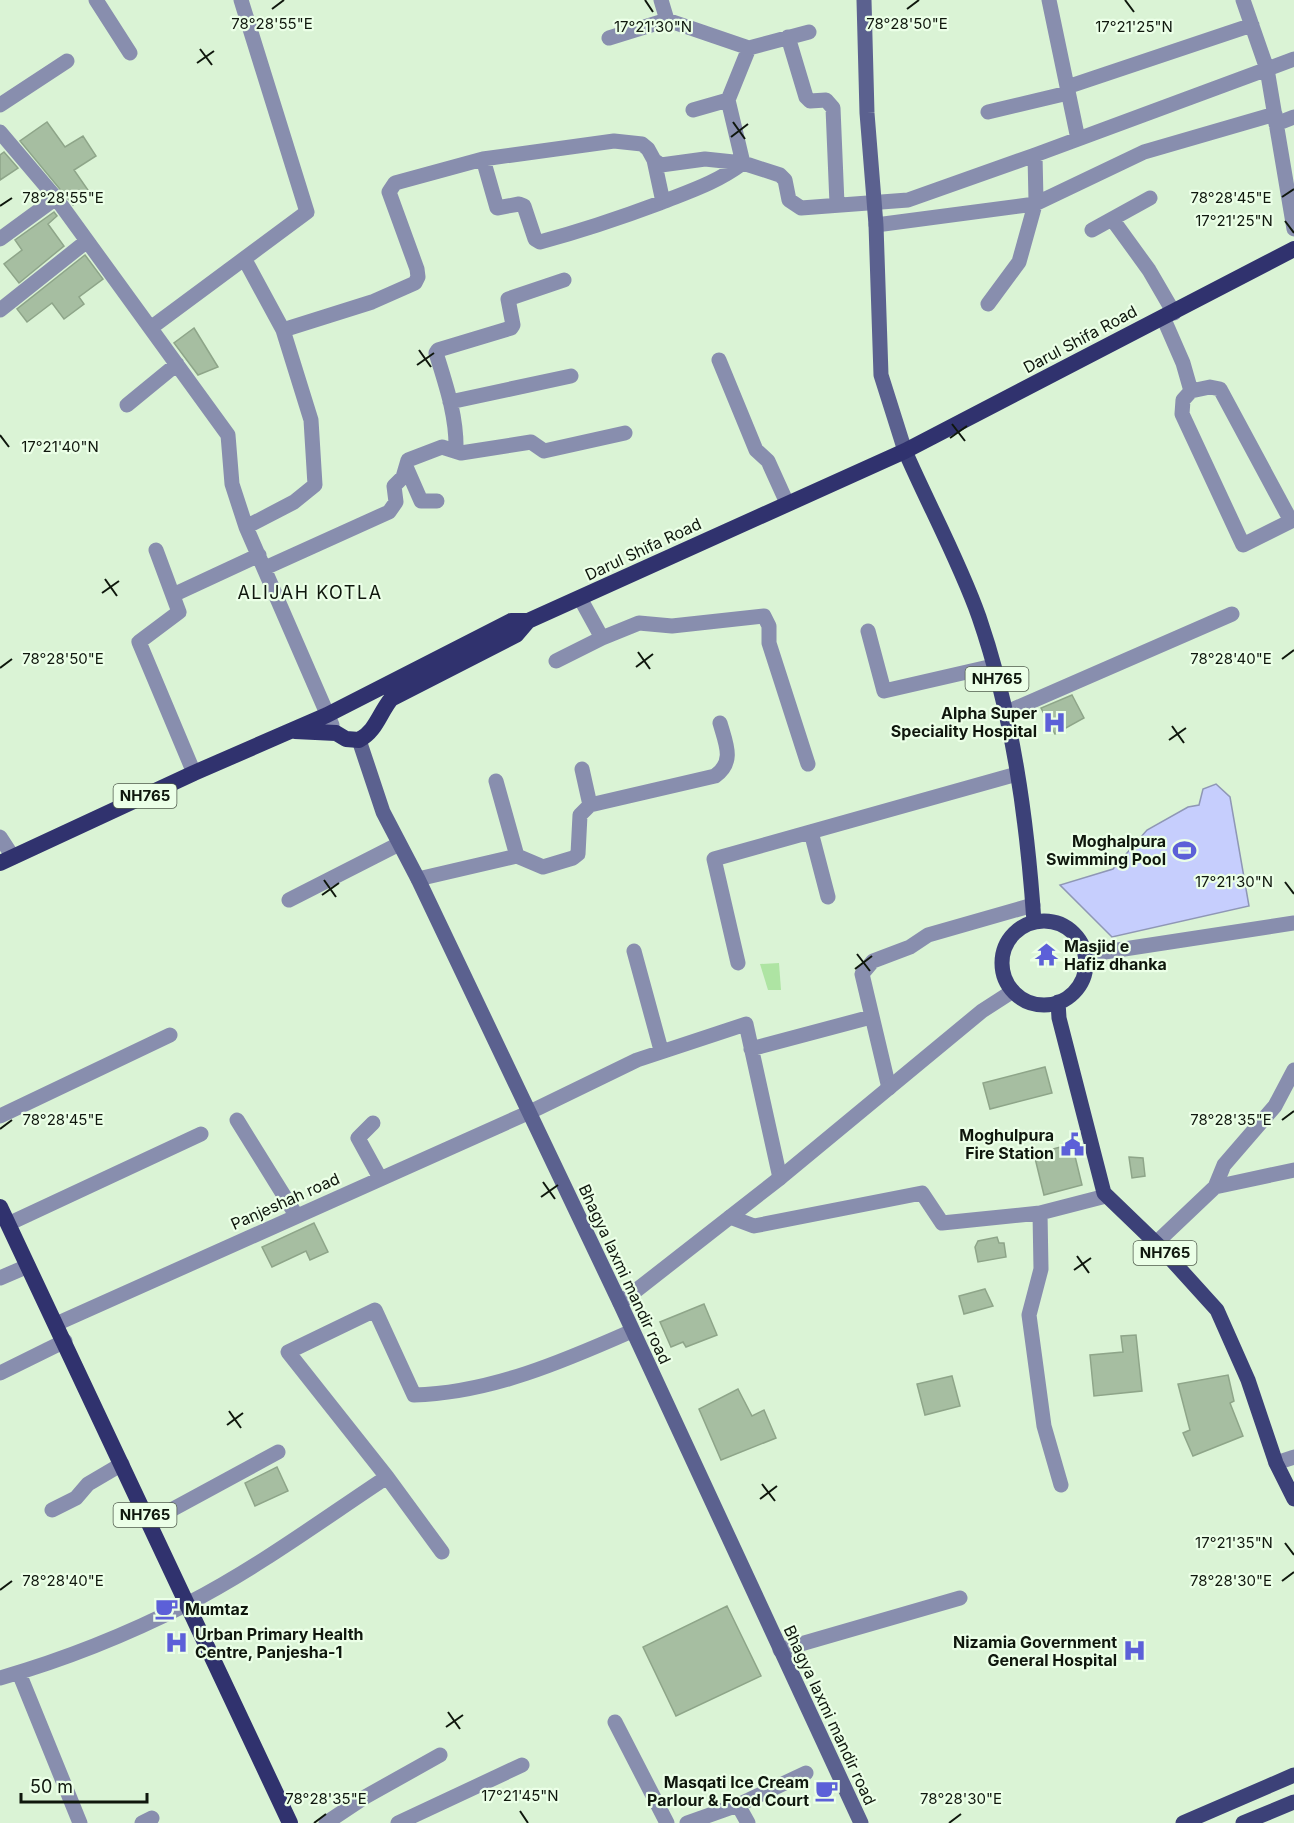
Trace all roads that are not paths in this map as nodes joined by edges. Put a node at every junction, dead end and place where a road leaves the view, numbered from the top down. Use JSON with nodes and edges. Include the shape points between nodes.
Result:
{"nodes":[{"id":1,"x":96,"y":0,"type":"edge"},
{"id":2,"x":241,"y":0,"type":"edge"},
{"id":3,"x":661,"y":0,"type":"edge"},
{"id":4,"x":864,"y":0,"type":"edge"},
{"id":5,"x":1049,"y":0,"type":"edge"},
{"id":6,"x":1243,"y":0,"type":"edge"},
{"id":7,"x":668,"y":21,"type":"junction"},
{"id":8,"x":1252,"y":26,"type":"junction"},
{"id":9,"x":809,"y":32,"type":"dead end"},
{"id":10,"x":788,"y":38,"type":"junction"},
{"id":11,"x":609,"y":39,"type":"dead end"},
{"id":12,"x":749,"y":48,"type":"junction"},
{"id":13,"x":130,"y":53,"type":"dead end"},
{"id":14,"x":1294,"y":59,"type":"edge"},
{"id":15,"x":67,"y":61,"type":"dead end"},
{"id":16,"x":1267,"y":69,"type":"junction"},
{"id":17,"x":1068,"y":90,"type":"junction"},
{"id":18,"x":728,"y":100,"type":"junction"},
{"id":19,"x":0,"y":105,"type":"edge"},
{"id":20,"x":693,"y":110,"type":"dead end"},
{"id":21,"x":988,"y":112,"type":"dead end"},
{"id":22,"x":1294,"y":117,"type":"edge"},
{"id":23,"x":1276,"y":119,"type":"junction"},
{"id":24,"x":0,"y":132,"type":"edge"},
{"id":25,"x":1078,"y":139,"type":"junction"},
{"id":26,"x":1035,"y":155,"type":"junction"},
{"id":27,"x":483,"y":159,"type":"junction"},
{"id":28,"x":654,"y":160,"type":"junction"},
{"id":29,"x":742,"y":163,"type":"junction"},
{"id":30,"x":56,"y":198,"type":"junction"},
{"id":31,"x":1150,"y":198,"type":"dead end"},
{"id":32,"x":663,"y":202,"type":"junction"},
{"id":33,"x":875,"y":202,"type":"junction"},
{"id":34,"x":837,"y":204,"type":"junction"},
{"id":35,"x":1035,"y":204,"type":"junction"},
{"id":36,"x":1112,"y":219,"type":"junction"},
{"id":37,"x":876,"y":225,"type":"junction"},
{"id":38,"x":1294,"y":229,"type":"edge"},
{"id":39,"x":1092,"y":230,"type":"dead end"},
{"id":40,"x":0,"y":239,"type":"edge"},
{"id":41,"x":87,"y":241,"type":"junction"},
{"id":42,"x":1294,"y":249,"type":"edge"},
{"id":43,"x":245,"y":260,"type":"junction"},
{"id":44,"x":564,"y":280,"type":"dead end"},
{"id":45,"x":987,"y":304,"type":"dead end"},
{"id":46,"x":0,"y":310,"type":"edge"},
{"id":47,"x":1171,"y":316,"type":"junction"},
{"id":48,"x":152,"y":327,"type":"junction"},
{"id":49,"x":283,"y":330,"type":"junction"},
{"id":50,"x":719,"y":360,"type":"dead end"},
{"id":51,"x":177,"y":364,"type":"junction"},
{"id":52,"x":571,"y":376,"type":"dead end"},
{"id":53,"x":1191,"y":391,"type":"junction"},
{"id":54,"x":450,"y":402,"type":"junction"},
{"id":55,"x":127,"y":405,"type":"dead end"},
{"id":56,"x":625,"y":433,"type":"dead end"},
{"id":57,"x":456,"y":451,"type":"junction"},
{"id":58,"x":904,"y":451,"type":"junction"},
{"id":59,"x":406,"y":469,"type":"junction"},
{"id":60,"x":437,"y":501,"type":"dead end"},
{"id":61,"x":787,"y":503,"type":"junction"},
{"id":62,"x":246,"y":527,"type":"junction"},
{"id":63,"x":156,"y":550,"type":"dead end"},
{"id":64,"x":262,"y":561,"type":"junction"},
{"id":65,"x":173,"y":595,"type":"junction"},
{"id":66,"x":580,"y":598,"type":"junction"},
{"id":67,"x":1232,"y":614,"type":"dead end"},
{"id":68,"x":528,"y":621,"type":"junction"},
{"id":69,"x":868,"y":631,"type":"dead end"},
{"id":70,"x":602,"y":638,"type":"junction"},
{"id":71,"x":555,"y":661,"type":"dead end"},
{"id":72,"x":993,"y":666,"type":"junction"},
{"id":73,"x":1007,"y":712,"type":"junction"},
{"id":74,"x":327,"y":715,"type":"junction"},
{"id":75,"x":720,"y":723,"type":"dead end"},
{"id":76,"x":290,"y":731,"type":"junction"},
{"id":77,"x":336,"y":733,"type":"junction"},
{"id":78,"x":359,"y":740,"type":"junction"},
{"id":79,"x":808,"y":764,"type":"dead end"},
{"id":80,"x":582,"y":769,"type":"dead end"},
{"id":81,"x":194,"y":773,"type":"junction"},
{"id":82,"x":1017,"y":774,"type":"junction"},
{"id":83,"x":496,"y":781,"type":"dead end"},
{"id":84,"x":590,"y":805,"type":"junction"},
{"id":85,"x":811,"y":832,"type":"junction"},
{"id":86,"x":0,"y":837,"type":"edge"},
{"id":87,"x":399,"y":844,"type":"junction"},
{"id":88,"x":517,"y":856,"type":"junction"},
{"id":89,"x":7,"y":860,"type":"edge"},
{"id":90,"x":418,"y":879,"type":"junction"},
{"id":91,"x":828,"y":897,"type":"dead end"},
{"id":92,"x":289,"y":900,"type":"dead end"},
{"id":93,"x":1033,"y":905,"type":"junction"},
{"id":94,"x":1034,"y":922,"type":"junction"},
{"id":95,"x":1294,"y":923,"type":"edge"},
{"id":96,"x":634,"y":951,"type":"dead end"},
{"id":97,"x":1085,"y":955,"type":"junction"},
{"id":98,"x":738,"y":963,"type":"dead end"},
{"id":99,"x":1013,"y":991,"type":"junction"},
{"id":100,"x":1058,"y":1002,"type":"junction"},
{"id":101,"x":871,"y":1017,"type":"junction"},
{"id":102,"x":170,"y":1035,"type":"dead end"},
{"id":103,"x":751,"y":1049,"type":"junction"},
{"id":104,"x":661,"y":1050,"type":"junction"},
{"id":105,"x":1294,"y":1070,"type":"edge"},
{"id":106,"x":889,"y":1088,"type":"junction"},
{"id":107,"x":530,"y":1112,"type":"junction"},
{"id":108,"x":0,"y":1116,"type":"edge"},
{"id":109,"x":237,"y":1120,"type":"dead end"},
{"id":110,"x":373,"y":1123,"type":"dead end"},
{"id":111,"x":201,"y":1134,"type":"dead end"},
{"id":112,"x":1294,"y":1170,"type":"edge"},
{"id":113,"x":380,"y":1178,"type":"junction"},
{"id":114,"x":780,"y":1178,"type":"junction"},
{"id":115,"x":1215,"y":1187,"type":"junction"},
{"id":116,"x":1106,"y":1196,"type":"junction"},
{"id":117,"x":0,"y":1207,"type":"edge"},
{"id":118,"x":1040,"y":1213,"type":"junction"},
{"id":119,"x":296,"y":1215,"type":"junction"},
{"id":120,"x":730,"y":1217,"type":"junction"},
{"id":121,"x":8,"y":1224,"type":"junction"},
{"id":122,"x":1156,"y":1243,"type":"junction"},
{"id":123,"x":28,"y":1266,"type":"junction"},
{"id":124,"x":0,"y":1278,"type":"edge"},
{"id":125,"x":620,"y":1303,"type":"junction"},
{"id":126,"x":56,"y":1324,"type":"junction"},
{"id":127,"x":632,"y":1331,"type":"junction"},
{"id":128,"x":65,"y":1341,"type":"junction"},
{"id":129,"x":0,"y":1373,"type":"edge"},
{"id":130,"x":278,"y":1452,"type":"dead end"},
{"id":131,"x":1294,"y":1457,"type":"edge"},
{"id":132,"x":1276,"y":1463,"type":"junction"},
{"id":133,"x":122,"y":1464,"type":"junction"},
{"id":134,"x":387,"y":1477,"type":"junction"},
{"id":135,"x":1061,"y":1485,"type":"dead end"},
{"id":136,"x":1294,"y":1499,"type":"edge"},
{"id":137,"x":52,"y":1510,"type":"dead end"},
{"id":138,"x":149,"y":1522,"type":"junction"},
{"id":139,"x":442,"y":1552,"type":"dead end"},
{"id":140,"x":960,"y":1598,"type":"dead end"},
{"id":141,"x":187,"y":1604,"type":"junction"},
{"id":142,"x":780,"y":1650,"type":"junction"},
{"id":143,"x":19,"y":1673,"type":"junction"},
{"id":144,"x":0,"y":1678,"type":"edge"},
{"id":145,"x":615,"y":1722,"type":"dead end"},
{"id":146,"x":440,"y":1755,"type":"dead end"},
{"id":147,"x":522,"y":1765,"type":"dead end"},
{"id":148,"x":806,"y":1773,"type":"dead end"},
{"id":149,"x":1294,"y":1775,"type":"edge"},
{"id":150,"x":1294,"y":1802,"type":"edge"},
{"id":151,"x":738,"y":1805,"type":"junction"},
{"id":152,"x":80,"y":1823,"type":"edge"},
{"id":153,"x":290,"y":1823,"type":"edge"},
{"id":154,"x":326,"y":1823,"type":"edge"},
{"id":155,"x":398,"y":1823,"type":"edge"},
{"id":156,"x":667,"y":1823,"type":"edge"},
{"id":157,"x":687,"y":1823,"type":"edge"},
{"id":158,"x":748,"y":1823,"type":"edge"},
{"id":159,"x":861,"y":1823,"type":"edge"},
{"id":160,"x":1183,"y":1823,"type":"edge"},
{"id":161,"x":1243,"y":1823,"type":"edge"}],
"edges":[{"from":1,"to":13,"type":"street"},
{"from":2,"to":43,"type":"street","via":[[307,212]]},
{"from":3,"to":7,"type":"street"},
{"from":4,"to":33,"type":"main road","via":[[867,113]]},
{"from":5,"to":17,"type":"street"},
{"from":6,"to":8,"type":"street"},
{"from":7,"to":11,"type":"street"},
{"from":7,"to":12,"type":"street"},
{"from":8,"to":16,"type":"street"},
{"from":8,"to":17,"type":"street"},
{"from":9,"to":10,"type":"street"},
{"from":10,"to":12,"type":"street"},
{"from":10,"to":34,"type":"street","via":[[806,97],[810,101],[826,100],[833,108]]},
{"from":12,"to":18,"type":"street"},
{"from":14,"to":16,"type":"street"},
{"from":15,"to":19,"type":"street"},
{"from":16,"to":23,"type":"street"},
{"from":16,"to":25,"type":"street"},
{"from":17,"to":21,"type":"street"},
{"from":17,"to":25,"type":"street"},
{"from":18,"to":20,"type":"street"},
{"from":18,"to":29,"type":"street"},
{"from":22,"to":23,"type":"street"},
{"from":23,"to":35,"type":"street","via":[[1144,152]]},
{"from":23,"to":38,"type":"street"},
{"from":24,"to":30,"type":"street"},
{"from":25,"to":26,"type":"street"},
{"from":26,"to":33,"type":"street","via":[[908,200]]},
{"from":26,"to":35,"type":"street"},
{"from":27,"to":28,"type":"street","via":[[614,141],[642,144]]},
{"from":27,"to":32,"type":"street","via":[[497,208],[524,206],[535,239],[540,242],[606,224]]},
{"from":27,"to":49,"type":"street","via":[[395,183],[389,192],[417,269],[415,283],[372,302]]},
{"from":28,"to":29,"type":"street","via":[[668,166],[705,159]]},
{"from":28,"to":32,"type":"street"},
{"from":29,"to":32,"type":"street","via":[[715,182]]},
{"from":29,"to":34,"type":"street","via":[[780,175],[785,180],[789,200],[801,208]]},
{"from":30,"to":40,"type":"street"},
{"from":30,"to":41,"type":"street"},
{"from":31,"to":36,"type":"street"},
{"from":33,"to":34,"type":"street"},
{"from":33,"to":37,"type":"main road"},
{"from":35,"to":37,"type":"street"},
{"from":35,"to":45,"type":"street","via":[[1019,262]]},
{"from":36,"to":39,"type":"street"},
{"from":36,"to":47,"type":"street","via":[[1149,270]]},
{"from":37,"to":58,"type":"main road","via":[[881,375]]},
{"from":41,"to":46,"type":"street"},
{"from":41,"to":48,"type":"street"},
{"from":42,"to":47,"type":"highway","name":"Darul Shifa Road"},
{"from":43,"to":48,"type":"street"},
{"from":43,"to":49,"type":"street"},
{"from":44,"to":54,"type":"street","via":[[508,299],[511,328],[438,350]]},
{"from":47,"to":53,"type":"street"},
{"from":47,"to":58,"type":"highway","name":"Darul Shifa Road"},
{"from":48,"to":51,"type":"street"},
{"from":49,"to":62,"type":"street","via":[[311,420],[315,485],[294,502]]},
{"from":50,"to":61,"type":"street","via":[[756,450],[768,461]]},
{"from":51,"to":55,"type":"street"},
{"from":51,"to":62,"type":"street","via":[[228,435],[232,484]]},
{"from":52,"to":54,"type":"street"},
{"from":53,"to":53,"type":"street","via":[[1183,400],[1182,414],[1242,545],[1291,521],[1220,389]]},
{"from":54,"to":57,"type":"street","via":[[457,434]]},
{"from":56,"to":57,"type":"street","via":[[544,452],[531,442]]},
{"from":57,"to":59,"type":"street","via":[[442,447],[415,455],[408,460]]},
{"from":58,"to":61,"type":"highway","name":"Darul Shifa Road","number":"NH765"},
{"from":58,"to":72,"type":"main road","number":"NH765","via":[[979,616]]},
{"from":59,"to":60,"type":"street","via":[[421,501]]},
{"from":59,"to":64,"type":"street","via":[[394,486],[396,502],[388,512]]},
{"from":61,"to":66,"type":"highway","name":"Darul Shifa Road","number":"NH765"},
{"from":62,"to":64,"type":"street"},
{"from":63,"to":65,"type":"street"},
{"from":64,"to":65,"type":"street"},
{"from":64,"to":74,"type":"street"},
{"from":65,"to":81,"type":"street","via":[[179,612],[139,642]]},
{"from":66,"to":68,"type":"highway","name":"Darul Shifa Road","number":"NH765"},
{"from":66,"to":70,"type":"street"},
{"from":67,"to":73,"type":"street"},
{"from":68,"to":74,"type":"highway","name":"Darul Shifa Road","number":"NH765","via":[[511,621]]},
{"from":68,"to":78,"type":"highway","number":"NH765","via":[[516,635],[391,699],[373,731]]},
{"from":69,"to":72,"type":"street","via":[[884,691]]},
{"from":70,"to":71,"type":"street"},
{"from":70,"to":79,"type":"street","via":[[639,623],[672,626],[764,616]]},
{"from":72,"to":73,"type":"main road","number":"NH765"},
{"from":73,"to":82,"type":"main road","number":"NH765"},
{"from":74,"to":76,"type":"highway","name":"Darul Shifa Road","number":"NH765"},
{"from":74,"to":77,"type":"street"},
{"from":75,"to":84,"type":"street","via":[[729,759],[714,776]]},
{"from":76,"to":77,"type":"highway","number":"NH765"},
{"from":76,"to":81,"type":"highway","name":"Darul Shifa Road","number":"NH765"},
{"from":77,"to":78,"type":"highway","number":"NH765"},
{"from":78,"to":87,"type":"main road","name":"Bhagya laxmi mandir road","via":[[383,812]]},
{"from":80,"to":84,"type":"street"},
{"from":81,"to":89,"type":"highway","name":"Darul Shifa Road","number":"NH765"},
{"from":82,"to":85,"type":"street"},
{"from":82,"to":93,"type":"main road","number":"NH765"},
{"from":83,"to":88,"type":"street"},
{"from":84,"to":88,"type":"street","via":[[580,815],[579,849],[573,858],[543,867]]},
{"from":85,"to":91,"type":"street"},
{"from":85,"to":98,"type":"street","via":[[714,859]]},
{"from":86,"to":89,"type":"street"},
{"from":87,"to":90,"type":"main road","name":"Bhagya laxmi mandir road"},
{"from":87,"to":92,"type":"street"},
{"from":88,"to":90,"type":"street"},
{"from":90,"to":107,"type":"main road","name":"Bhagya laxmi mandir road"},
{"from":93,"to":94,"type":"main road","number":"NH765"},
{"from":93,"to":101,"type":"street","via":[[928,935],[873,962],[862,974]]},
{"from":94,"to":97,"type":"main road","via":[[1046,920],[1062,925],[1075,934]]},
{"from":94,"to":99,"type":"main road","via":[[1015,931],[1006,945],[1002,960],[1004,977]]},
{"from":95,"to":97,"type":"street"},
{"from":96,"to":104,"type":"street"},
{"from":97,"to":100,"type":"main road","via":[[1082,981],[1072,994]]},
{"from":99,"to":100,"type":"main road","via":[[1026,1001],[1042,1005]]},
{"from":99,"to":106,"type":"street","via":[[982,1011]]},
{"from":100,"to":116,"type":"main road"},
{"from":101,"to":103,"type":"street"},
{"from":101,"to":106,"type":"street"},
{"from":102,"to":108,"type":"street"},
{"from":103,"to":104,"type":"street","name":"Panjeshah road","via":[[746,1024]]},
{"from":103,"to":114,"type":"street"},
{"from":104,"to":107,"type":"street","name":"Panjeshah road"},
{"from":105,"to":115,"type":"street","via":[[1275,1106],[1224,1165]]},
{"from":106,"to":114,"type":"street"},
{"from":107,"to":113,"type":"street","name":"Panjeshah road"},
{"from":107,"to":125,"type":"main road","name":"Bhagya laxmi mandir road"},
{"from":109,"to":119,"type":"street"},
{"from":110,"to":113,"type":"street","via":[[358,1138]]},
{"from":111,"to":121,"type":"street"},
{"from":112,"to":115,"type":"street"},
{"from":113,"to":119,"type":"street","name":"Panjeshah road"},
{"from":114,"to":120,"type":"street"},
{"from":115,"to":122,"type":"street"},
{"from":116,"to":118,"type":"street"},
{"from":116,"to":122,"type":"main road","number":"NH765"},
{"from":117,"to":121,"type":"highway","number":"NH765"},
{"from":118,"to":120,"type":"street","via":[[942,1223],[922,1193],[754,1226]]},
{"from":118,"to":135,"type":"street","via":[[1041,1269],[1029,1315],[1044,1426]]},
{"from":119,"to":126,"type":"street","name":"Panjeshah road"},
{"from":120,"to":125,"type":"street"},
{"from":121,"to":123,"type":"highway","number":"NH765"},
{"from":122,"to":132,"type":"main road","number":"NH765","via":[[1217,1310],[1248,1380]]},
{"from":123,"to":124,"type":"street"},
{"from":123,"to":126,"type":"highway","number":"NH765"},
{"from":125,"to":127,"type":"main road","name":"Bhagya laxmi mandir road"},
{"from":126,"to":128,"type":"highway","number":"NH765"},
{"from":127,"to":134,"type":"street","via":[[556,1364],[435,1395],[414,1395],[375,1310],[288,1352]]},
{"from":127,"to":142,"type":"main road","name":"Bhagya laxmi mandir road"},
{"from":128,"to":129,"type":"street"},
{"from":128,"to":133,"type":"highway","number":"NH765"},
{"from":130,"to":138,"type":"street"},
{"from":131,"to":132,"type":"street"},
{"from":132,"to":136,"type":"main road","number":"NH765"},
{"from":133,"to":137,"type":"street","via":[[88,1484],[76,1498]]},
{"from":133,"to":138,"type":"highway","number":"NH765"},
{"from":134,"to":139,"type":"street"},
{"from":134,"to":141,"type":"street"},
{"from":138,"to":141,"type":"highway","number":"NH765"},
{"from":140,"to":142,"type":"street"},
{"from":141,"to":143,"type":"street"},
{"from":141,"to":153,"type":"highway","number":"NH765"},
{"from":142,"to":159,"type":"main road","name":"Bhagya laxmi mandir road"},
{"from":143,"to":144,"type":"street"},
{"from":143,"to":152,"type":"street"},
{"from":145,"to":156,"type":"street"},
{"from":146,"to":154,"type":"street"},
{"from":147,"to":155,"type":"street"},
{"from":148,"to":151,"type":"street"},
{"from":149,"to":160,"type":"main road"},
{"from":150,"to":161,"type":"main road"},
{"from":151,"to":157,"type":"street"},
{"from":151,"to":158,"type":"street"}]}
